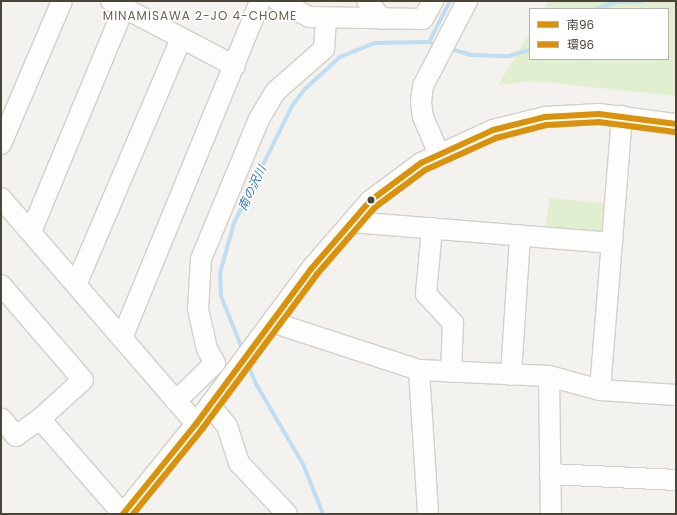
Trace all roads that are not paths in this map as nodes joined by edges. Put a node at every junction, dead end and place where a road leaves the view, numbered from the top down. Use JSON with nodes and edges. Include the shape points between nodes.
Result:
{"nodes":[{"id":1,"x":62,"y":1,"type":"edge"},
{"id":2,"x":260,"y":1,"type":"edge"},
{"id":3,"x":278,"y":1,"type":"edge"},
{"id":4,"x":367,"y":1,"type":"edge"},
{"id":5,"x":433,"y":1,"type":"edge"},
{"id":6,"x":467,"y":1,"type":"edge"},
{"id":7,"x":118,"y":4,"type":"edge"},
{"id":8,"x":326,"y":18,"type":"junction"},
{"id":9,"x":382,"y":19,"type":"junction"},
{"id":10,"x":181,"y":39,"type":"junction"},
{"id":11,"x":235,"y":66,"type":"junction"},
{"id":12,"x":622,"y":116,"type":"junction"},
{"id":13,"x":676,"y":124,"type":"edge"},
{"id":14,"x":1,"y":144,"type":"edge"},
{"id":15,"x":439,"y":154,"type":"junction"},
{"id":16,"x":1,"y":198,"type":"edge"},
{"id":17,"x":352,"y":222,"type":"junction"},
{"id":18,"x":432,"y":228,"type":"junction"},
{"id":19,"x":31,"y":232,"type":"junction"},
{"id":20,"x":520,"y":235,"type":"junction"},
{"id":21,"x":612,"y":243,"type":"junction"},
{"id":22,"x":1,"y":285,"type":"edge"},
{"id":23,"x":76,"y":285,"type":"junction"},
{"id":24,"x":272,"y":322,"type":"junction"},
{"id":25,"x":122,"y":338,"type":"junction"},
{"id":26,"x":419,"y":370,"type":"junction"},
{"id":27,"x":451,"y":372,"type":"junction"},
{"id":28,"x":511,"y":374,"type":"junction"},
{"id":29,"x":549,"y":376,"type":"junction"},
{"id":30,"x":600,"y":390,"type":"junction"},
{"id":31,"x":676,"y":395,"type":"edge"},
{"id":32,"x":215,"y":399,"type":"junction"},
{"id":33,"x":176,"y":401,"type":"junction"},
{"id":34,"x":1,"y":418,"type":"edge"},
{"id":35,"x":40,"y":419,"type":"junction"},
{"id":36,"x":196,"y":424,"type":"junction"},
{"id":37,"x":550,"y":474,"type":"junction"},
{"id":38,"x":676,"y":480,"type":"edge"},
{"id":39,"x":284,"y":513,"type":"edge"},
{"id":40,"x":123,"y":514,"type":"edge"},
{"id":41,"x":428,"y":514,"type":"edge"},
{"id":42,"x":551,"y":514,"type":"edge"}],
"edges":[{"from":1,"to":14,"type":"street"},
{"from":2,"to":11,"type":"street"},
{"from":3,"to":8,"type":"street","via":[[309,17]]},
{"from":4,"to":9,"type":"street"},
{"from":5,"to":9,"type":"street","via":[[423,19]]},
{"from":6,"to":15,"type":"street","via":[[423,86],[423,117]]},
{"from":7,"to":10,"type":"street"},
{"from":7,"to":19,"type":"street"},
{"from":8,"to":9,"type":"street"},
{"from":8,"to":33,"type":"street","via":[[324,49],[276,91],[259,119],[201,259],[198,309],[207,349],[215,363]]},
{"from":10,"to":11,"type":"street"},
{"from":10,"to":23,"type":"street"},
{"from":11,"to":25,"type":"street"},
{"from":12,"to":13,"type":"street"},
{"from":12,"to":15,"type":"street","via":[[599,114],[545,118],[493,130]]},
{"from":12,"to":21,"type":"street"},
{"from":15,"to":17,"type":"street","via":[[421,163],[370,201]]},
{"from":16,"to":19,"type":"street"},
{"from":17,"to":18,"type":"street"},
{"from":17,"to":24,"type":"street","via":[[311,269]]},
{"from":18,"to":20,"type":"street"},
{"from":18,"to":27,"type":"street","via":[[426,294],[453,323]]},
{"from":19,"to":23,"type":"street"},
{"from":20,"to":21,"type":"street"},
{"from":20,"to":28,"type":"street"},
{"from":21,"to":30,"type":"street"},
{"from":22,"to":35,"type":"street","via":[[83,380]]},
{"from":23,"to":25,"type":"street"},
{"from":24,"to":26,"type":"street"},
{"from":24,"to":32,"type":"street"},
{"from":25,"to":33,"type":"street"},
{"from":26,"to":27,"type":"street"},
{"from":26,"to":41,"type":"street"},
{"from":27,"to":28,"type":"street"},
{"from":28,"to":29,"type":"street"},
{"from":29,"to":30,"type":"street"},
{"from":29,"to":37,"type":"street"},
{"from":30,"to":31,"type":"street"},
{"from":32,"to":36,"type":"street"},
{"from":32,"to":39,"type":"street","via":[[239,463]]},
{"from":33,"to":36,"type":"street"},
{"from":34,"to":35,"type":"street","via":[[16,436]]},
{"from":35,"to":40,"type":"street"},
{"from":36,"to":40,"type":"street"},
{"from":37,"to":38,"type":"street"},
{"from":37,"to":42,"type":"street"}]}
